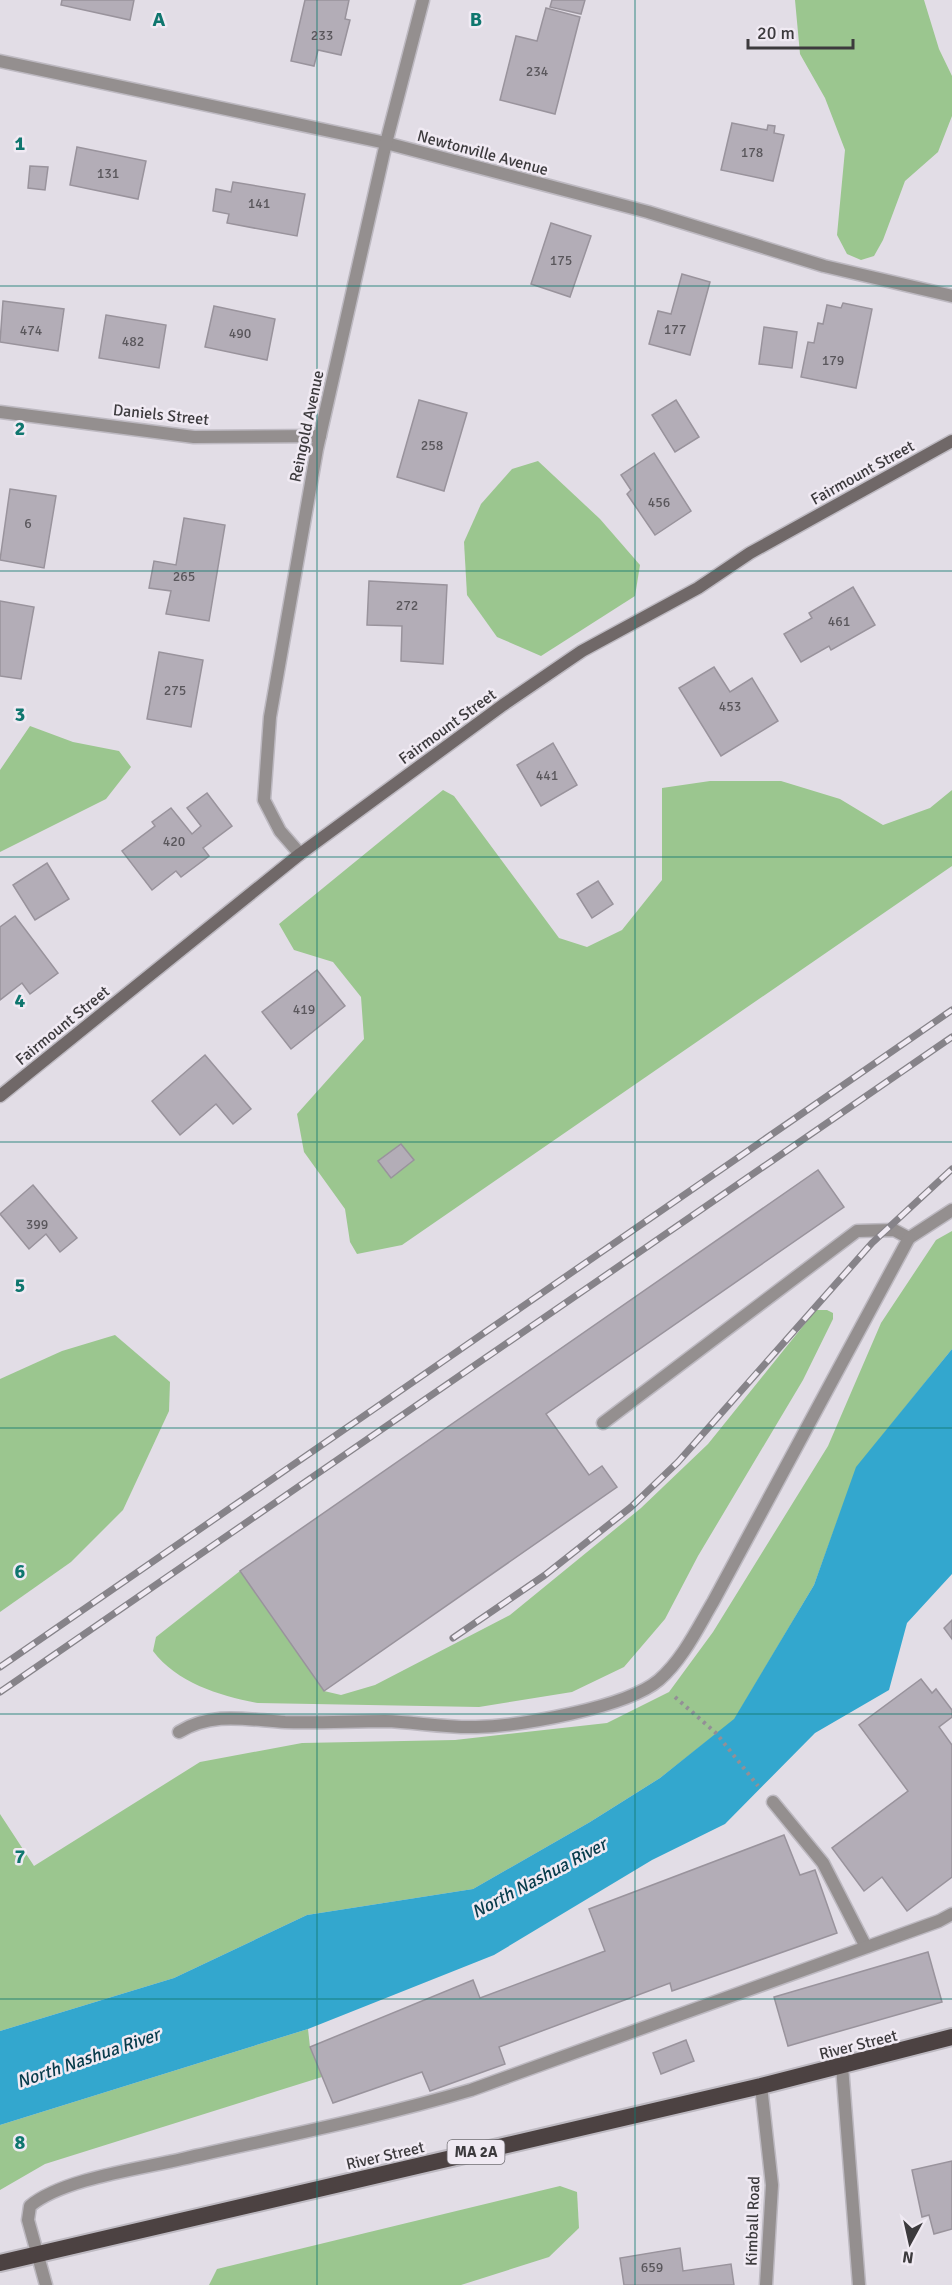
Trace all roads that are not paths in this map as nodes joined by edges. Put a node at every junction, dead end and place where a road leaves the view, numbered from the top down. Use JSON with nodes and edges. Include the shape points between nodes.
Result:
{"nodes":[{"id":1,"x":423,"y":0,"type":"edge"},
{"id":2,"x":0,"y":61,"type":"edge"},
{"id":3,"x":386,"y":143,"type":"junction"},
{"id":4,"x":952,"y":296,"type":"edge"},
{"id":5,"x":0,"y":412,"type":"edge"},
{"id":6,"x":320,"y":435,"type":"junction"},
{"id":7,"x":952,"y":441,"type":"edge"},
{"id":8,"x":300,"y":854,"type":"junction"},
{"id":9,"x":0,"y":1096,"type":"edge"},
{"id":10,"x":952,"y":1210,"type":"edge"},
{"id":11,"x":909,"y":1238,"type":"junction"},
{"id":12,"x":603,"y":1423,"type":"dead end"},
{"id":13,"x":180,"y":1732,"type":"dead end"},
{"id":14,"x":773,"y":1802,"type":"dead end"},
{"id":15,"x":952,"y":1914,"type":"edge"},
{"id":16,"x":865,"y":1945,"type":"junction"},
{"id":17,"x":952,"y":2037,"type":"edge"},
{"id":18,"x":842,"y":2066,"type":"junction"},
{"id":19,"x":761,"y":2086,"type":"junction"},
{"id":20,"x":37,"y":2255,"type":"junction"},
{"id":21,"x":0,"y":2264,"type":"edge"},
{"id":22,"x":46,"y":2285,"type":"edge"},
{"id":23,"x":766,"y":2285,"type":"edge"},
{"id":24,"x":859,"y":2285,"type":"edge"}],
"edges":[{"from":1,"to":3,"type":"street","name":"Reingold Avenue"},
{"from":2,"to":3,"type":"street","name":"Newtonville Avenue"},
{"from":3,"to":4,"type":"street","name":"Newtonville Avenue","via":[[648,212],[824,266]]},
{"from":3,"to":6,"type":"street","name":"Reingold Avenue"},
{"from":5,"to":6,"type":"street","name":"Daniels Street","via":[[194,437]]},
{"from":6,"to":8,"type":"street","name":"Reingold Avenue","via":[[271,707],[263,785],[264,800],[273,821]]},
{"from":7,"to":8,"type":"main road","name":"Fairmount Street","via":[[582,651]]},
{"from":8,"to":9,"type":"main road","name":"Fairmount Street"},
{"from":10,"to":11,"type":"street"},
{"from":11,"to":12,"type":"street","via":[[894,1230],[857,1231]]},
{"from":11,"to":13,"type":"street","via":[[713,1602],[677,1661],[657,1682],[626,1698],[559,1717],[476,1727],[216,1718],[194,1723]]},
{"from":14,"to":16,"type":"street","via":[[823,1863]]},
{"from":15,"to":16,"type":"street"},
{"from":16,"to":20,"type":"street","via":[[471,2090],[398,2112],[110,2175],[44,2195],[30,2206],[28,2220]]},
{"from":17,"to":18,"type":"highway","name":"River Street","number":"MA 2A"},
{"from":18,"to":19,"type":"highway","name":"River Street","number":"MA 2A"},
{"from":18,"to":24,"type":"street"},
{"from":19,"to":20,"type":"highway","name":"River Street","number":"MA 2A"},
{"from":19,"to":23,"type":"street","name":"Kimball Road","via":[[772,2185]]},
{"from":20,"to":21,"type":"highway","name":"River Street","number":"MA 2A"},
{"from":20,"to":22,"type":"street"}]}
